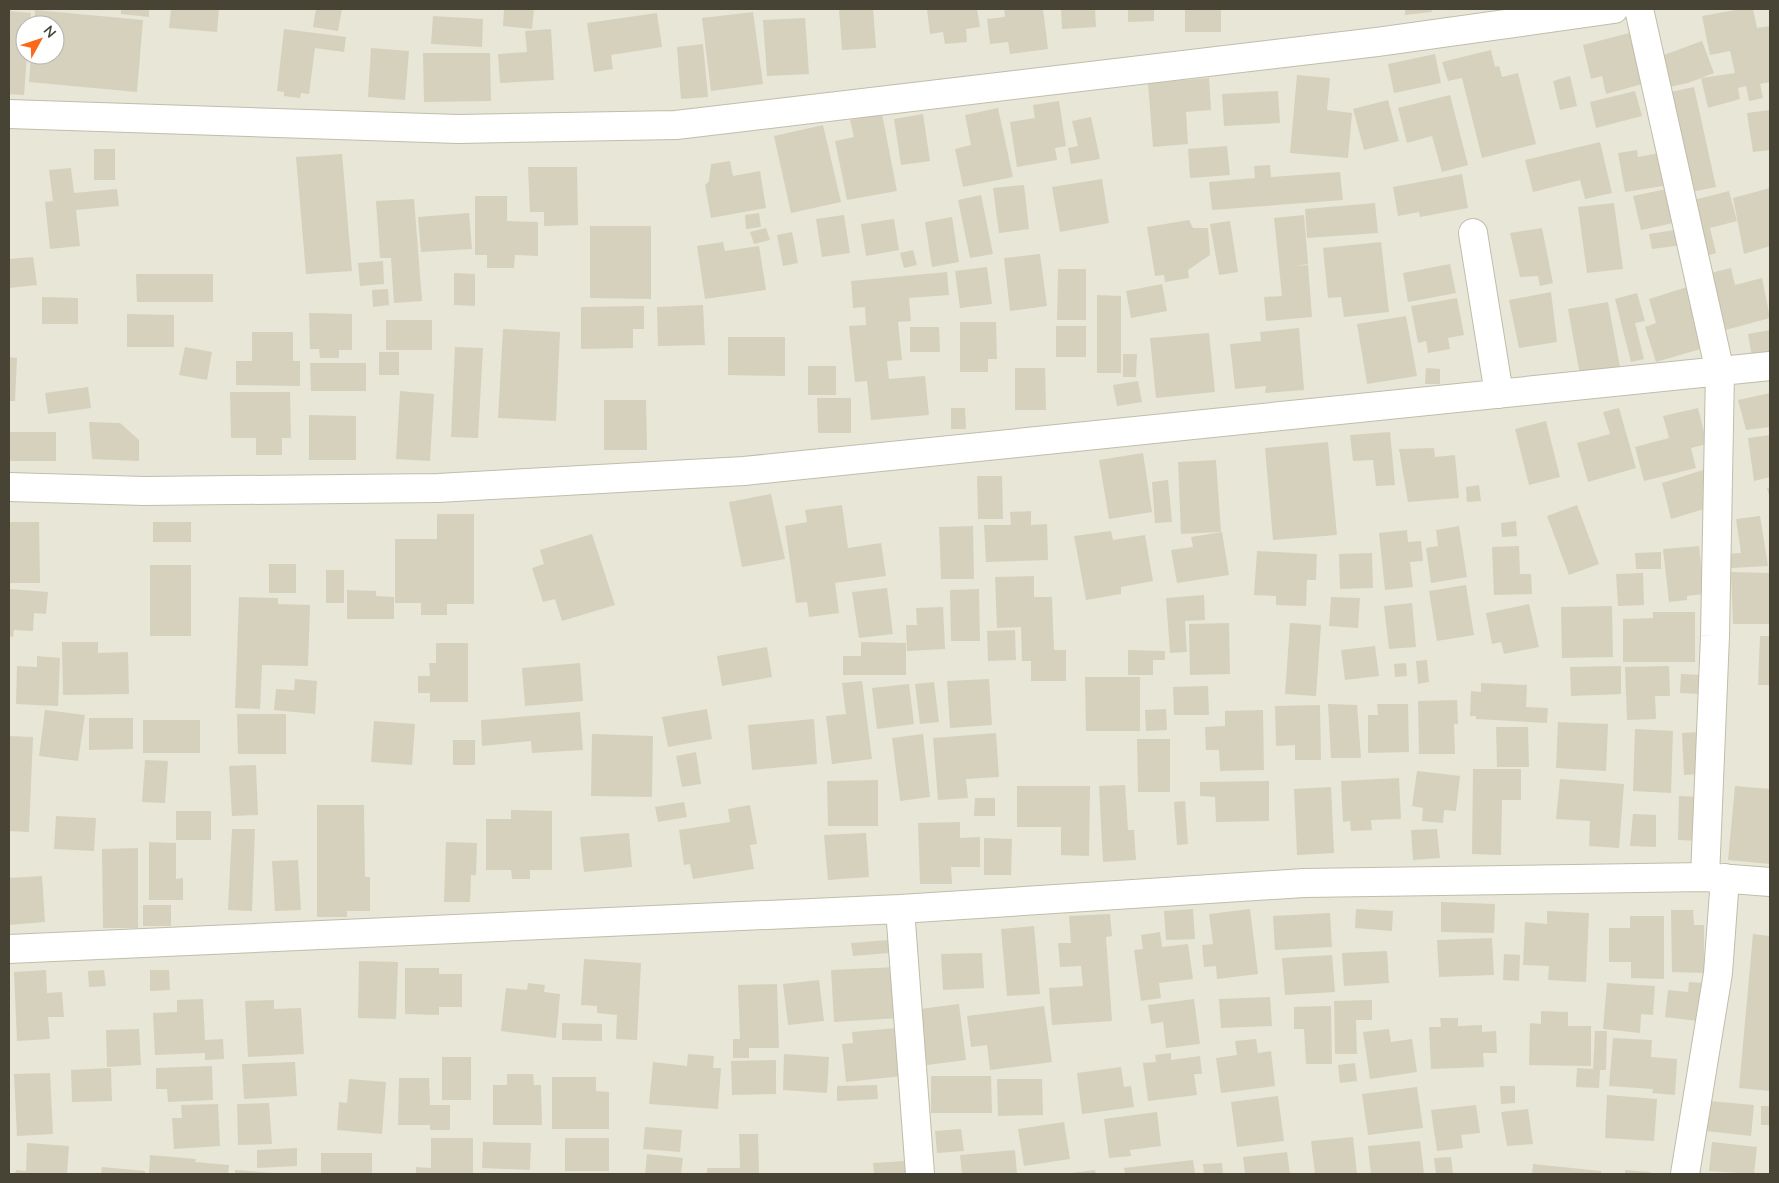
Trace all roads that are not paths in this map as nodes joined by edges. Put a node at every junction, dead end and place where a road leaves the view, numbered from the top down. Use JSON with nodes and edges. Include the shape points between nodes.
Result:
{"nodes":[{"id":1,"x":1614,"y":9,"type":"edge"},
{"id":2,"x":1639,"y":9,"type":"edge"},
{"id":3,"x":9,"y":114,"type":"edge"},
{"id":4,"x":1473,"y":233,"type":"dead end"},
{"id":5,"x":1770,"y":366,"type":"edge"},
{"id":6,"x":1720,"y":372,"type":"junction"},
{"id":7,"x":1499,"y":394,"type":"junction"},
{"id":8,"x":9,"y":487,"type":"edge"},
{"id":9,"x":1715,"y":878,"type":"junction"},
{"id":10,"x":1770,"y":882,"type":"edge"},
{"id":11,"x":900,"y":909,"type":"junction"},
{"id":12,"x":9,"y":949,"type":"edge"},
{"id":13,"x":920,"y":1174,"type":"edge"},
{"id":14,"x":1685,"y":1174,"type":"edge"}],
"edges":[{"from":1,"to":3,"type":"street","via":[[1367,43],[676,125],[458,129]]},
{"from":2,"to":6,"type":"street"},
{"from":4,"to":7,"type":"street"},
{"from":5,"to":6,"type":"street"},
{"from":6,"to":7,"type":"street"},
{"from":6,"to":9,"type":"street"},
{"from":7,"to":8,"type":"street","via":[[744,471],[438,488],[144,491]]},
{"from":9,"to":10,"type":"street"},
{"from":9,"to":11,"type":"street","via":[[1304,884]]},
{"from":9,"to":14,"type":"street","via":[[1718,973]]},
{"from":11,"to":12,"type":"street"},
{"from":11,"to":13,"type":"street"}]}
